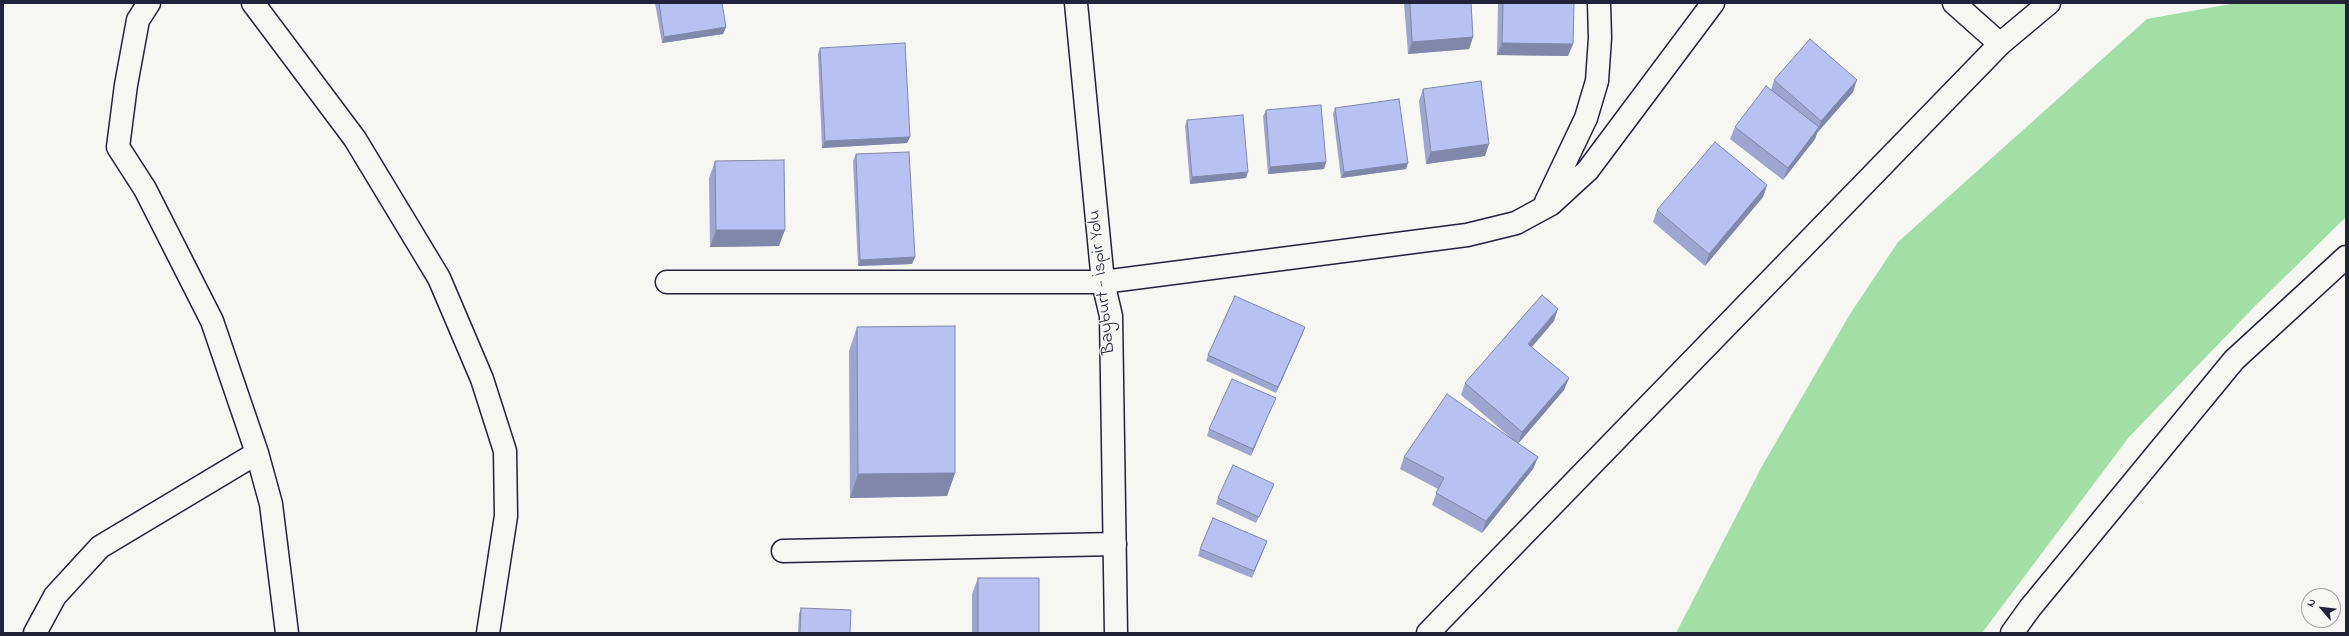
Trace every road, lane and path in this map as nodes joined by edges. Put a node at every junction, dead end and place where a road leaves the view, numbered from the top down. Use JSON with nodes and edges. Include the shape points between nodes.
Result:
{"nodes":[{"id":1,"x":149,"y":3,"type":"edge"},
{"id":2,"x":253,"y":3,"type":"edge"},
{"id":3,"x":1076,"y":3,"type":"edge"},
{"id":4,"x":1599,"y":3,"type":"edge"},
{"id":5,"x":1713,"y":3,"type":"edge"},
{"id":6,"x":1954,"y":3,"type":"edge"},
{"id":7,"x":2049,"y":3,"type":"edge"},
{"id":8,"x":2000,"y":44,"type":"junction"},
{"id":9,"x":1543,"y":208,"type":"junction"},
{"id":10,"x":2346,"y":257,"type":"edge"},
{"id":11,"x":667,"y":282,"type":"dead end"},
{"id":12,"x":1103,"y":282,"type":"junction"},
{"id":13,"x":257,"y":453,"type":"junction"},
{"id":14,"x":1115,"y":544,"type":"junction"},
{"id":15,"x":783,"y":551,"type":"dead end"},
{"id":16,"x":35,"y":633,"type":"edge"},
{"id":17,"x":287,"y":633,"type":"edge"},
{"id":18,"x":488,"y":633,"type":"edge"},
{"id":19,"x":1116,"y":633,"type":"edge"},
{"id":20,"x":1428,"y":633,"type":"edge"},
{"id":21,"x":2012,"y":633,"type":"edge"}],
"edges":[{"from":1,"to":13,"type":"street","via":[[138,20],[118,147],[145,189],[212,321]]},
{"from":2,"to":18,"type":"street","via":[[354,139],[439,278],[482,380],[505,451],[506,516]]},
{"from":3,"to":12,"type":"street","name":"Bayburt - İspir Yolu"},
{"from":4,"to":9,"type":"street","via":[[1597,81],[1586,118]]},
{"from":5,"to":9,"type":"street","via":[[1588,170],[1551,204]]},
{"from":6,"to":8,"type":"street"},
{"from":7,"to":8,"type":"street"},
{"from":8,"to":20,"type":"street"},
{"from":9,"to":12,"type":"street","via":[[1516,223],[1467,235]]},
{"from":10,"to":21,"type":"street","via":[[2234,360]]},
{"from":11,"to":12,"type":"street"},
{"from":12,"to":14,"type":"street","name":"Bayburt - İspir Yolu","via":[[1111,316]]},
{"from":13,"to":16,"type":"street","via":[[100,547],[55,596]]},
{"from":13,"to":17,"type":"street","via":[[271,504]]},
{"from":14,"to":15,"type":"street"},
{"from":14,"to":19,"type":"street","name":"Bayburt - İspir Yolu"}]}
